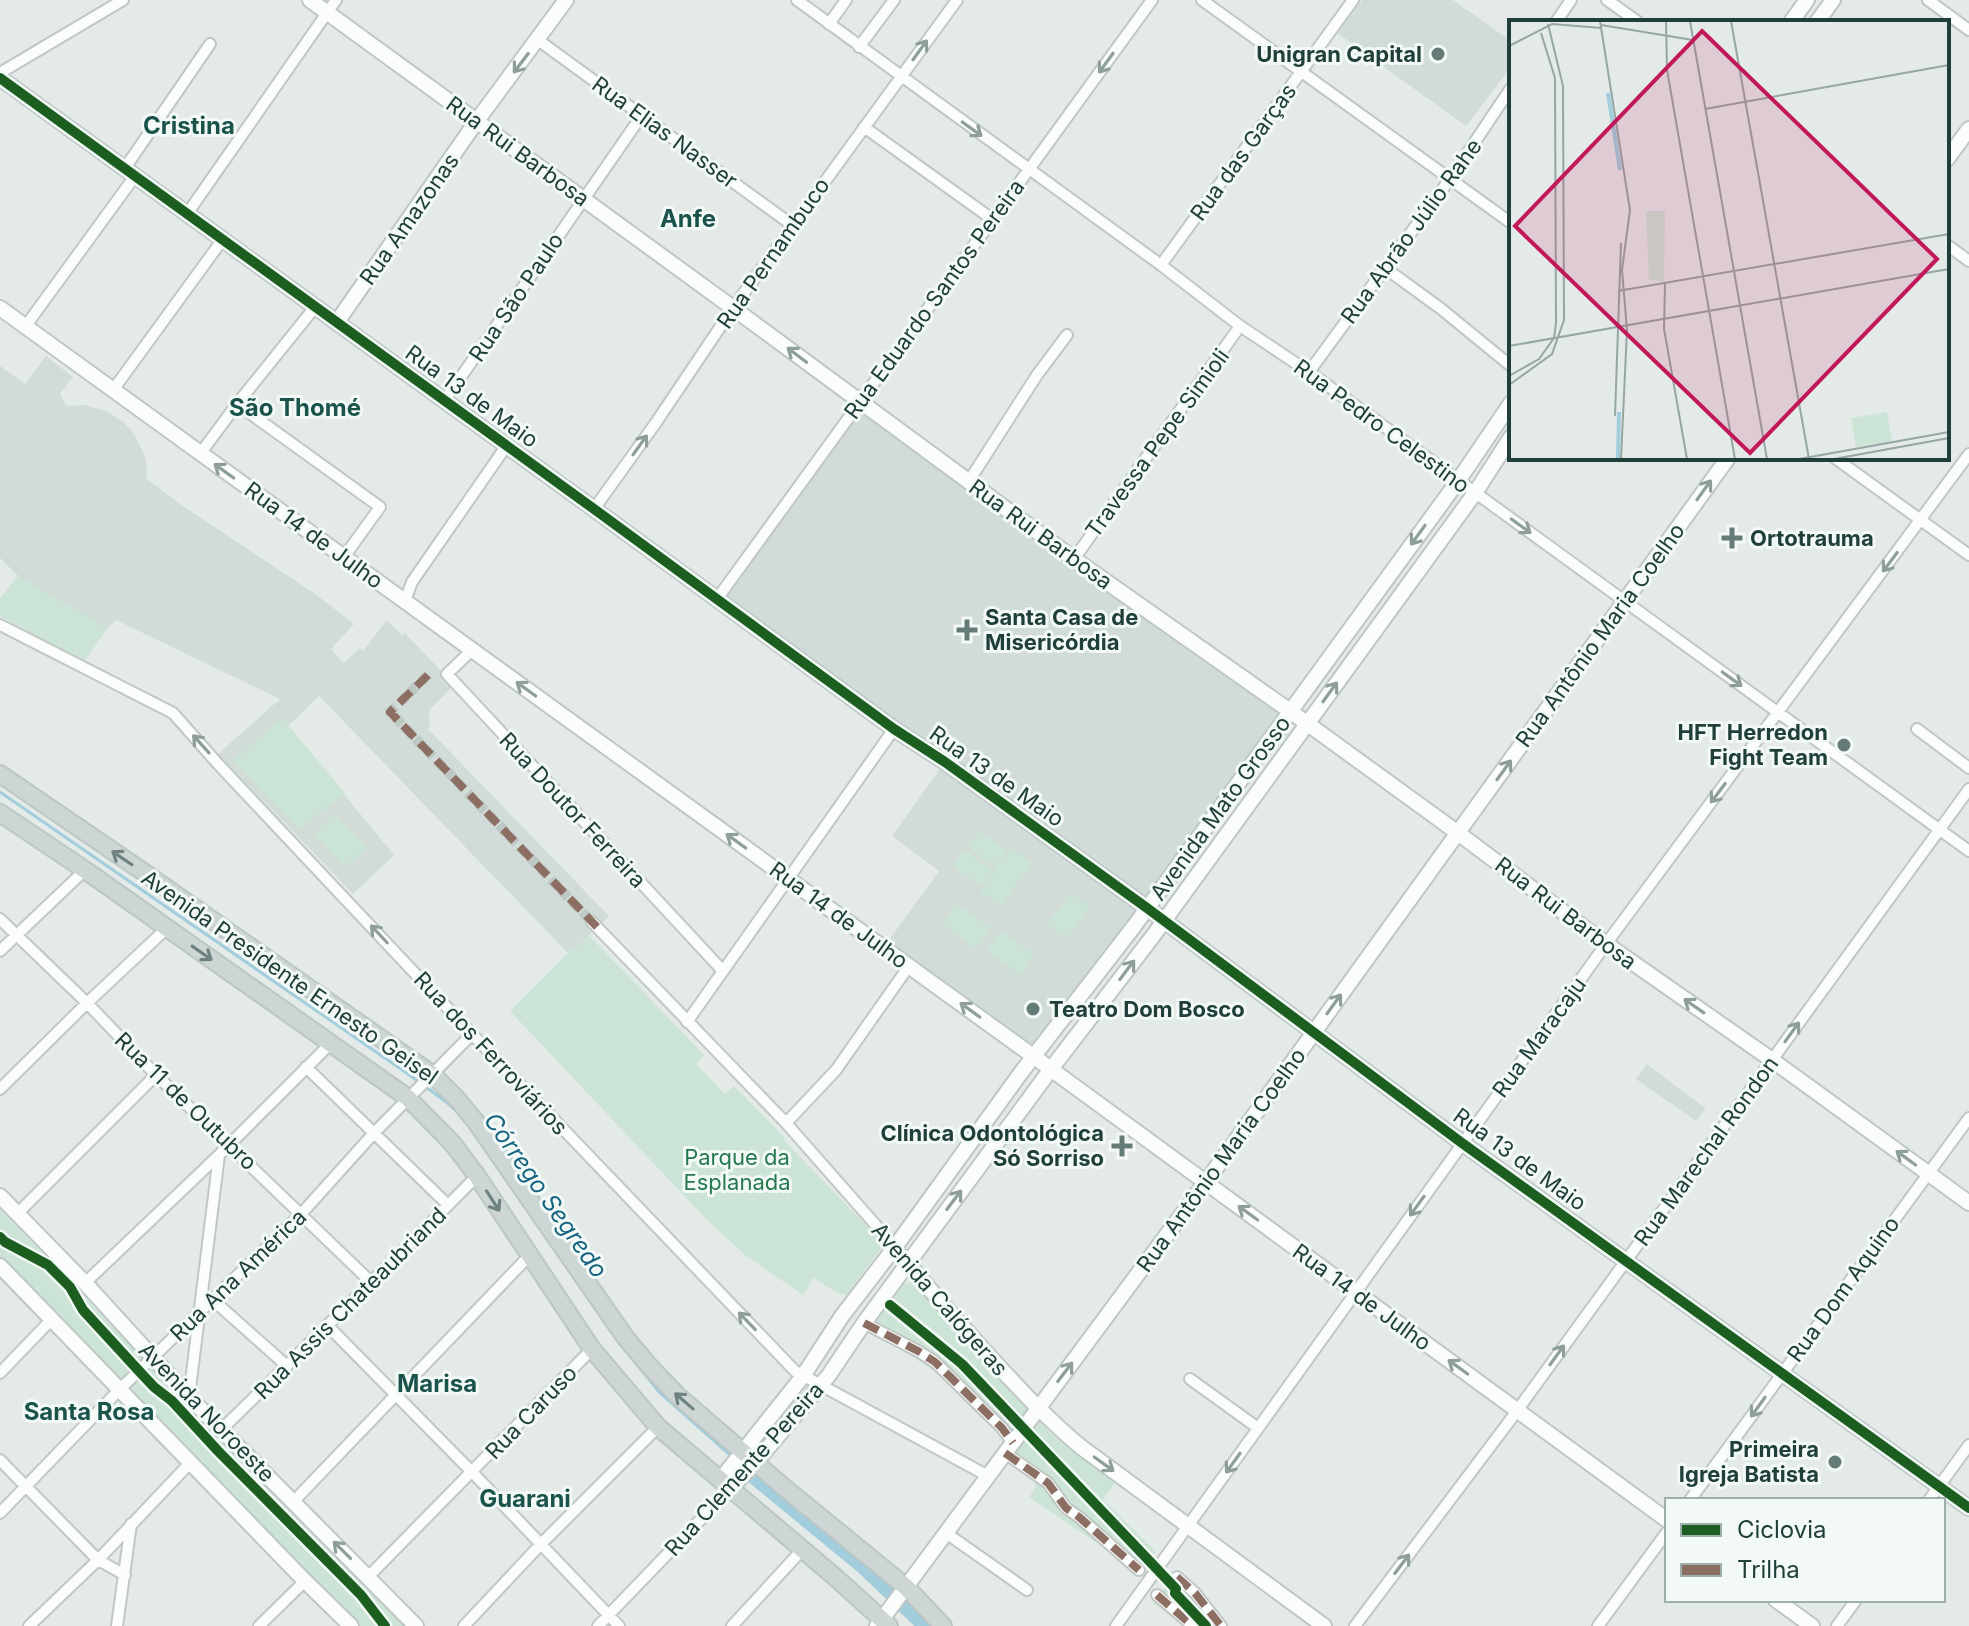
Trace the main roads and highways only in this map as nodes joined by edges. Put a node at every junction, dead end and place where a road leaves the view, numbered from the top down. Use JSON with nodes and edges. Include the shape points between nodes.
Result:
{"nodes":[{"id":1,"x":0,"y":774,"type":"edge"},
{"id":2,"x":0,"y":813,"type":"edge"},
{"id":3,"x":884,"y":1621,"type":"edge"},
{"id":4,"x":943,"y":1626,"type":"edge"}],
"edges":[{"from":4,"to":1,"type":"main road","name":"Avenida Presidente Ernesto Geisel","one_way":true,"via":[[746,1461],[650,1367],[476,1122],[432,1076]]},
{"from":2,"to":3,"type":"main road","name":"Avenida Presidente Ernesto Geisel","one_way":true,"via":[[409,1097],[453,1144],[592,1349],[658,1427],[728,1481]]}]}
